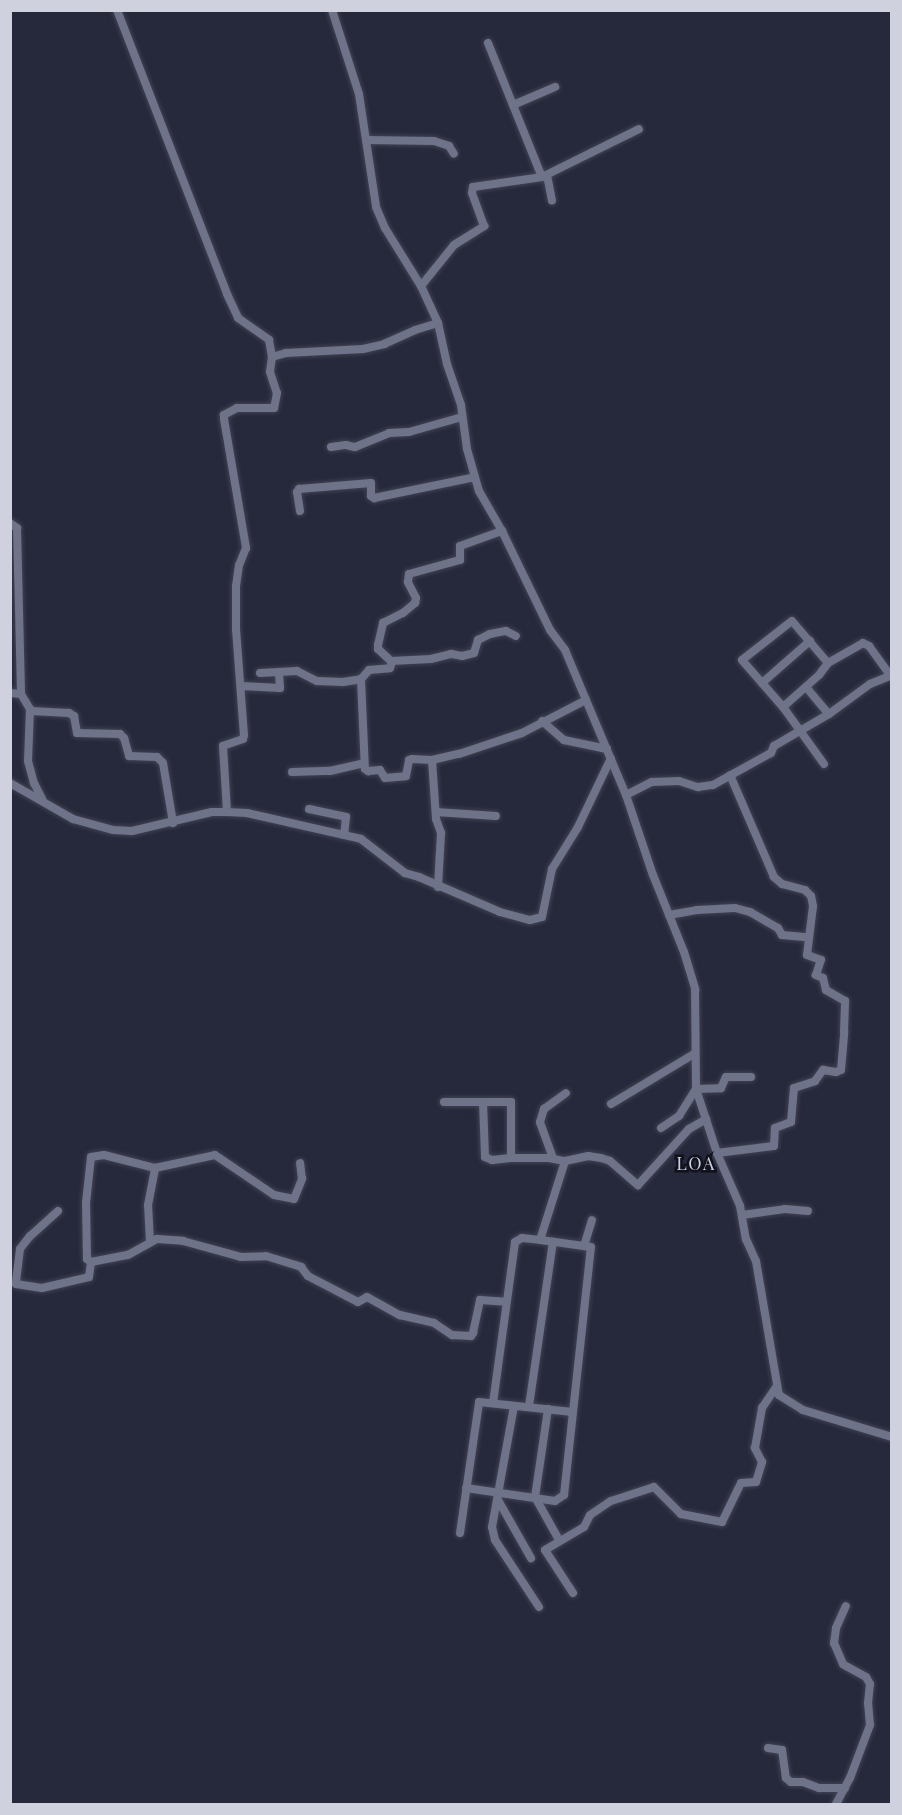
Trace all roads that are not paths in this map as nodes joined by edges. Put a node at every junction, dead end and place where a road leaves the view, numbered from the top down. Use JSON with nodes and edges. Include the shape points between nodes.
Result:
{"nodes":[{"id":1,"x":117,"y":10,"type":"edge"},
{"id":2,"x":332,"y":10,"type":"edge"},
{"id":3,"x":488,"y":43,"type":"dead end"},
{"id":4,"x":555,"y":87,"type":"dead end"},
{"id":5,"x":513,"y":105,"type":"junction"},
{"id":6,"x":639,"y":129,"type":"dead end"},
{"id":7,"x":366,"y":140,"type":"junction"},
{"id":8,"x":454,"y":154,"type":"dead end"},
{"id":9,"x":544,"y":176,"type":"junction"},
{"id":10,"x":552,"y":201,"type":"dead end"},
{"id":11,"x":421,"y":286,"type":"junction"},
{"id":12,"x":438,"y":323,"type":"junction"},
{"id":13,"x":272,"y":357,"type":"junction"},
{"id":14,"x":462,"y":417,"type":"junction"},
{"id":15,"x":331,"y":447,"type":"dead end"},
{"id":16,"x":475,"y":477,"type":"junction"},
{"id":17,"x":300,"y":511,"type":"dead end"},
{"id":18,"x":10,"y":523,"type":"edge"},
{"id":19,"x":502,"y":531,"type":"junction"},
{"id":20,"x":15,"y":629,"type":"edge"},
{"id":21,"x":516,"y":636,"type":"dead end"},
{"id":22,"x":810,"y":641,"type":"junction"},
{"id":23,"x":15,"y":650,"type":"edge"},
{"id":24,"x":391,"y":661,"type":"junction"},
{"id":25,"x":828,"y":663,"type":"junction"},
{"id":26,"x":20,"y":672,"type":"junction"},
{"id":27,"x":279,"y":672,"type":"junction"},
{"id":28,"x":10,"y":673,"type":"edge"},
{"id":29,"x":260,"y":673,"type":"dead end"},
{"id":30,"x":891,"y":675,"type":"edge"},
{"id":31,"x":361,"y":679,"type":"junction"},
{"id":32,"x":762,"y":683,"type":"junction"},
{"id":33,"x":242,"y":686,"type":"junction"},
{"id":34,"x":806,"y":687,"type":"junction"},
{"id":35,"x":10,"y":693,"type":"edge"},
{"id":36,"x":21,"y":694,"type":"junction"},
{"id":37,"x":585,"y":700,"type":"junction"},
{"id":38,"x":783,"y":707,"type":"junction"},
{"id":39,"x":31,"y":711,"type":"junction"},
{"id":40,"x":830,"y":714,"type":"junction"},
{"id":41,"x":542,"y":722,"type":"junction"},
{"id":42,"x":800,"y":732,"type":"junction"},
{"id":43,"x":607,"y":749,"type":"junction"},
{"id":44,"x":611,"y":758,"type":"junction"},
{"id":45,"x":432,"y":759,"type":"junction"},
{"id":46,"x":364,"y":763,"type":"junction"},
{"id":47,"x":824,"y":764,"type":"dead end"},
{"id":48,"x":292,"y":772,"type":"dead end"},
{"id":49,"x":729,"y":775,"type":"junction"},
{"id":50,"x":10,"y":783,"type":"edge"},
{"id":51,"x":626,"y":795,"type":"junction"},
{"id":52,"x":44,"y":801,"type":"junction"},
{"id":53,"x":309,"y":809,"type":"dead end"},
{"id":54,"x":227,"y":812,"type":"junction"},
{"id":55,"x":436,"y":812,"type":"junction"},
{"id":56,"x":496,"y":816,"type":"dead end"},
{"id":57,"x":173,"y":823,"type":"junction"},
{"id":58,"x":344,"y":835,"type":"junction"},
{"id":59,"x":438,"y":887,"type":"junction"},
{"id":60,"x":669,"y":915,"type":"junction"},
{"id":61,"x":807,"y":937,"type":"junction"},
{"id":62,"x":694,"y":1054,"type":"junction"},
{"id":63,"x":751,"y":1077,"type":"dead end"},
{"id":64,"x":696,"y":1089,"type":"junction"},
{"id":65,"x":566,"y":1093,"type":"dead end"},
{"id":66,"x":444,"y":1102,"type":"dead end"},
{"id":67,"x":483,"y":1102,"type":"junction"},
{"id":68,"x":611,"y":1104,"type":"dead end"},
{"id":69,"x":706,"y":1119,"type":"junction"},
{"id":70,"x":661,"y":1128,"type":"dead end"},
{"id":71,"x":717,"y":1153,"type":"junction"},
{"id":72,"x":511,"y":1158,"type":"junction"},
{"id":73,"x":553,"y":1158,"type":"junction"},
{"id":74,"x":565,"y":1161,"type":"junction"},
{"id":75,"x":300,"y":1163,"type":"dead end"},
{"id":76,"x":155,"y":1168,"type":"junction"},
{"id":77,"x":58,"y":1211,"type":"dead end"},
{"id":78,"x":808,"y":1211,"type":"dead end"},
{"id":79,"x":742,"y":1215,"type":"junction"},
{"id":80,"x":592,"y":1220,"type":"dead end"},
{"id":81,"x":540,"y":1240,"type":"junction"},
{"id":82,"x":150,"y":1242,"type":"junction"},
{"id":83,"x":553,"y":1242,"type":"junction"},
{"id":84,"x":584,"y":1246,"type":"junction"},
{"id":85,"x":91,"y":1262,"type":"junction"},
{"id":86,"x":506,"y":1302,"type":"junction"},
{"id":87,"x":777,"y":1386,"type":"junction"},
{"id":88,"x":494,"y":1403,"type":"junction"},
{"id":89,"x":514,"y":1406,"type":"junction"},
{"id":90,"x":529,"y":1406,"type":"junction"},
{"id":91,"x":548,"y":1409,"type":"junction"},
{"id":92,"x":572,"y":1412,"type":"junction"},
{"id":93,"x":891,"y":1437,"type":"edge"},
{"id":94,"x":466,"y":1488,"type":"junction"},
{"id":95,"x":499,"y":1496,"type":"junction"},
{"id":96,"x":535,"y":1497,"type":"junction"},
{"id":97,"x":460,"y":1533,"type":"dead end"},
{"id":98,"x":559,"y":1540,"type":"junction"},
{"id":99,"x":531,"y":1558,"type":"dead end"},
{"id":100,"x":573,"y":1593,"type":"dead end"},
{"id":101,"x":846,"y":1606,"type":"dead end"},
{"id":102,"x":539,"y":1607,"type":"dead end"},
{"id":103,"x":768,"y":1748,"type":"dead end"},
{"id":104,"x":845,"y":1788,"type":"junction"},
{"id":105,"x":836,"y":1804,"type":"edge"}],
"edges":[{"from":1,"to":13,"type":"street","via":[[227,294],[238,318],[269,340]]},
{"from":2,"to":7,"type":"street","via":[[354,73]]},
{"from":3,"to":5,"type":"street"},
{"from":4,"to":5,"type":"street"},
{"from":5,"to":9,"type":"street"},
{"from":6,"to":9,"type":"street"},
{"from":7,"to":8,"type":"street","via":[[434,141],[449,146]]},
{"from":7,"to":11,"type":"street","via":[[380,218]]},
{"from":9,"to":10,"type":"street"},
{"from":9,"to":11,"type":"street","via":[[473,188],[484,226],[454,245]]},
{"from":11,"to":12,"type":"street"},
{"from":12,"to":13,"type":"street","via":[[363,349]]},
{"from":12,"to":14,"type":"street"},
{"from":13,"to":33,"type":"street","via":[[270,372],[277,393],[274,408],[237,408],[224,415],[246,548],[236,586]]},
{"from":14,"to":15,"type":"street","via":[[389,433],[355,447]]},
{"from":14,"to":16,"type":"street"},
{"from":16,"to":17,"type":"street","via":[[374,498],[371,483],[299,489]]},
{"from":16,"to":19,"type":"street"},
{"from":18,"to":20,"type":"street","via":[[17,528]]},
{"from":19,"to":24,"type":"street","via":[[460,546],[460,560],[409,574],[416,603],[383,623],[378,645],[379,651]]},
{"from":19,"to":37,"type":"street","via":[[549,630],[565,650]]},
{"from":20,"to":23,"type":"street"},
{"from":21,"to":24,"type":"street","via":[[501,631],[484,636],[474,652],[462,656]]},
{"from":22,"to":25,"type":"street"},
{"from":22,"to":32,"type":"street"},
{"from":22,"to":32,"type":"street","via":[[790,621],[742,660]]},
{"from":23,"to":26,"type":"street"},
{"from":24,"to":31,"type":"street","via":[[392,667],[369,670]]},
{"from":25,"to":30,"type":"street","via":[[863,643]]},
{"from":25,"to":34,"type":"street"},
{"from":26,"to":28,"type":"street"},
{"from":26,"to":36,"type":"street"},
{"from":27,"to":29,"type":"street"},
{"from":27,"to":31,"type":"street","via":[[297,671],[321,681]]},
{"from":27,"to":33,"type":"street","via":[[280,688]]},
{"from":30,"to":40,"type":"street","via":[[870,684]]},
{"from":31,"to":46,"type":"street"},
{"from":32,"to":38,"type":"street"},
{"from":33,"to":54,"type":"street","via":[[243,739],[223,746]]},
{"from":34,"to":38,"type":"street"},
{"from":34,"to":40,"type":"street"},
{"from":35,"to":36,"type":"street"},
{"from":36,"to":39,"type":"street"},
{"from":37,"to":41,"type":"street"},
{"from":37,"to":43,"type":"street"},
{"from":38,"to":42,"type":"street"},
{"from":39,"to":52,"type":"street","via":[[28,761]]},
{"from":39,"to":57,"type":"street","via":[[69,713],[74,716],[77,733],[120,734],[129,756],[157,757],[163,763]]},
{"from":40,"to":42,"type":"street"},
{"from":41,"to":43,"type":"street","via":[[564,740]]},
{"from":41,"to":45,"type":"street","via":[[522,734]]},
{"from":42,"to":47,"type":"street"},
{"from":42,"to":49,"type":"street"},
{"from":43,"to":44,"type":"street"},
{"from":44,"to":51,"type":"street"},
{"from":44,"to":59,"type":"street","via":[[552,870],[542,917],[530,920],[500,912]]},
{"from":45,"to":46,"type":"street","via":[[409,760],[406,776],[387,778],[380,770],[367,771]]},
{"from":45,"to":55,"type":"street"},
{"from":46,"to":48,"type":"street","via":[[330,771]]},
{"from":49,"to":51,"type":"street","via":[[704,787],[679,781],[652,782]]},
{"from":49,"to":61,"type":"street","via":[[774,877],[811,896]]},
{"from":50,"to":52,"type":"street"},
{"from":51,"to":60,"type":"street"},
{"from":52,"to":57,"type":"street","via":[[73,819],[113,830],[132,831]]},
{"from":53,"to":58,"type":"street","via":[[346,816]]},
{"from":54,"to":57,"type":"street"},
{"from":54,"to":58,"type":"street"},
{"from":55,"to":56,"type":"street"},
{"from":55,"to":59,"type":"street","via":[[441,833]]},
{"from":58,"to":59,"type":"street","via":[[361,839],[405,873]]},
{"from":60,"to":61,"type":"street","via":[[735,908],[778,928],[782,935]]},
{"from":60,"to":62,"type":"street","via":[[695,988]]},
{"from":61,"to":71,"type":"street","via":[[807,955],[822,961],[816,975],[823,978],[825,990],[845,1001],[842,1066],[838,1072],[821,1071],[815,1081],[794,1088],[791,1122],[776,1127],[772,1147]]},
{"from":62,"to":64,"type":"street"},
{"from":62,"to":68,"type":"street"},
{"from":63,"to":64,"type":"street","via":[[726,1077],[721,1089]]},
{"from":64,"to":69,"type":"street"},
{"from":64,"to":70,"type":"street","via":[[679,1116]]},
{"from":65,"to":73,"type":"street","via":[[544,1109],[540,1122]]},
{"from":66,"to":67,"type":"street"},
{"from":67,"to":72,"type":"street","via":[[485,1157]]},
{"from":67,"to":72,"type":"street","via":[[513,1103]]},
{"from":69,"to":71,"type":"street"},
{"from":69,"to":74,"type":"street","via":[[689,1129],[638,1185],[601,1158],[588,1156]]},
{"from":71,"to":79,"type":"street"},
{"from":72,"to":73,"type":"street"},
{"from":73,"to":74,"type":"street"},
{"from":74,"to":81,"type":"street"},
{"from":75,"to":76,"type":"street","via":[[302,1181],[294,1199],[274,1195],[215,1155]]},
{"from":76,"to":82,"type":"street","via":[[148,1205]]},
{"from":76,"to":85,"type":"street","via":[[106,1155],[90,1158],[86,1206],[87,1259]]},
{"from":77,"to":85,"type":"street","via":[[20,1249],[15,1282],[42,1288],[87,1278]]},
{"from":78,"to":79,"type":"street","via":[[785,1209]]},
{"from":79,"to":87,"type":"street","via":[[762,1283]]},
{"from":80,"to":84,"type":"street"},
{"from":81,"to":83,"type":"street"},
{"from":81,"to":86,"type":"street","via":[[516,1240]]},
{"from":82,"to":85,"type":"street","via":[[128,1255]]},
{"from":82,"to":86,"type":"street","via":[[179,1240],[238,1257],[266,1257],[301,1267],[308,1276],[358,1302],[368,1298],[400,1315],[436,1324],[450,1334],[470,1336],[478,1301]]},
{"from":83,"to":84,"type":"street"},
{"from":83,"to":90,"type":"street"},
{"from":84,"to":92,"type":"street","via":[[591,1247]]},
{"from":86,"to":88,"type":"street"},
{"from":87,"to":93,"type":"street","via":[[779,1395],[803,1410]]},
{"from":87,"to":98,"type":"street","via":[[762,1408],[755,1448],[762,1462],[756,1482],[740,1484],[722,1522],[681,1514],[656,1488],[650,1487],[609,1502],[589,1516],[584,1527]]},
{"from":88,"to":89,"type":"street"},
{"from":88,"to":94,"type":"street","via":[[479,1402]]},
{"from":89,"to":90,"type":"street"},
{"from":89,"to":95,"type":"street"},
{"from":90,"to":91,"type":"street"},
{"from":91,"to":92,"type":"street"},
{"from":91,"to":96,"type":"street"},
{"from":92,"to":96,"type":"street","via":[[564,1495],[555,1501]]},
{"from":94,"to":95,"type":"street"},
{"from":94,"to":97,"type":"street"},
{"from":95,"to":96,"type":"street"},
{"from":95,"to":99,"type":"street"},
{"from":95,"to":102,"type":"street","via":[[492,1527],[495,1540]]},
{"from":96,"to":98,"type":"street"},
{"from":98,"to":100,"type":"street","via":[[545,1550]]},
{"from":101,"to":104,"type":"street","via":[[835,1632],[835,1647],[843,1664],[866,1677],[871,1690],[869,1728]]},
{"from":103,"to":104,"type":"street","via":[[782,1750],[786,1777],[791,1782],[816,1788]]},
{"from":104,"to":105,"type":"street"}]}
